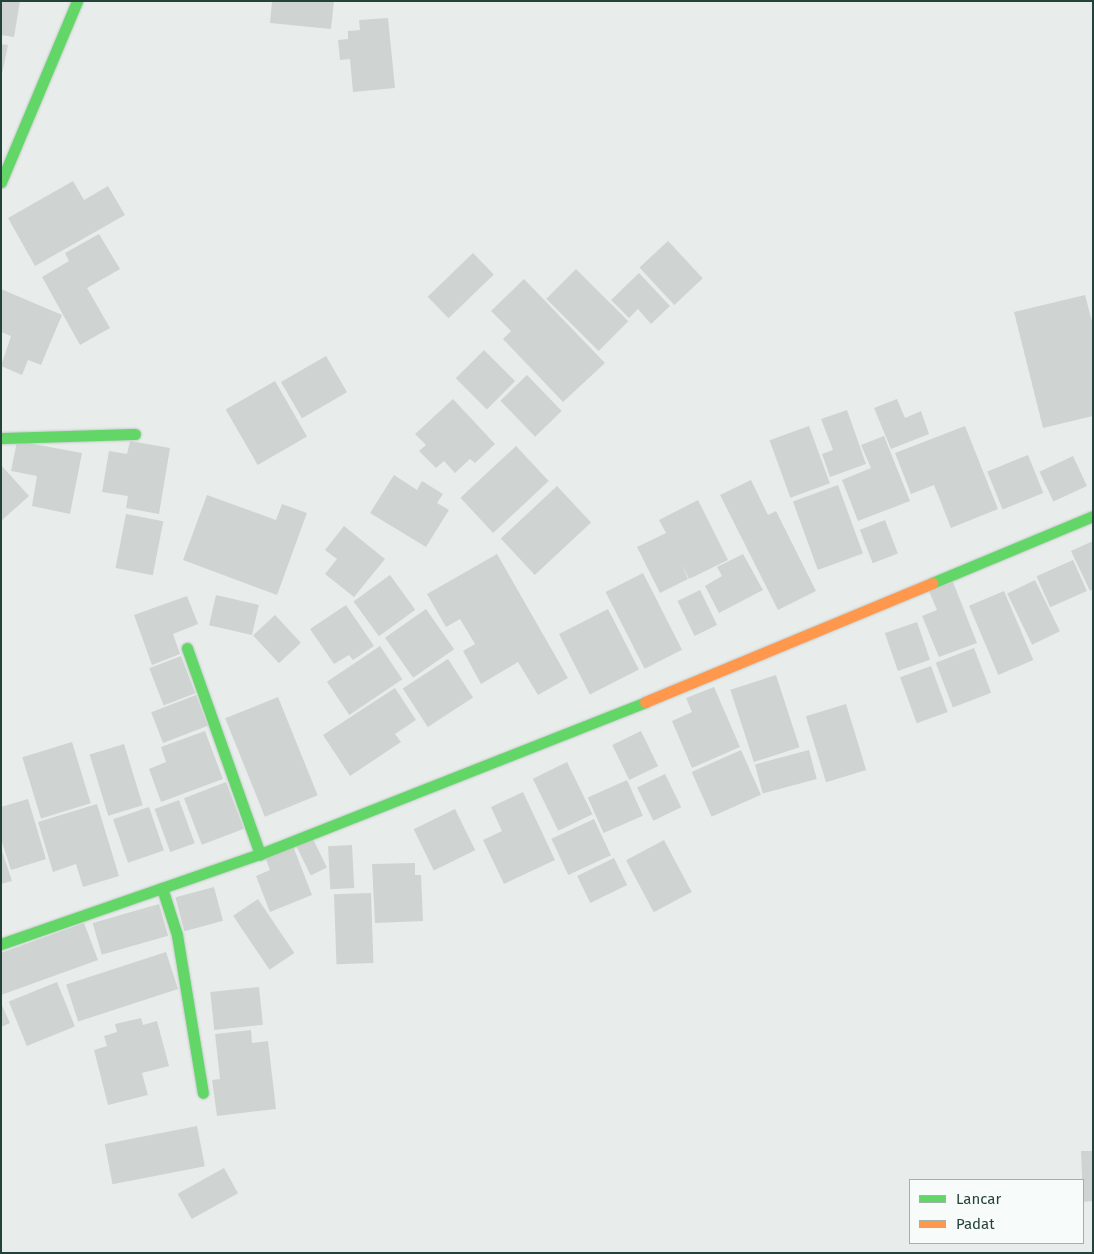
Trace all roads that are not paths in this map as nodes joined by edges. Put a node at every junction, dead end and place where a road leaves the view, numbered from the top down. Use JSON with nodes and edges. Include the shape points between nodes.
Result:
{"nodes":[{"id":1,"x":78,"y":1,"type":"edge"},
{"id":2,"x":1,"y":182,"type":"edge"},
{"id":3,"x":135,"y":434,"type":"dead end"},
{"id":4,"x":1,"y":438,"type":"edge"},
{"id":5,"x":1093,"y":516,"type":"edge"},
{"id":6,"x":186,"y":648,"type":"dead end"},
{"id":7,"x":260,"y":854,"type":"junction"},
{"id":8,"x":162,"y":888,"type":"junction"},
{"id":9,"x":1,"y":944,"type":"edge"},
{"id":10,"x":203,"y":1093,"type":"dead end"}],
"edges":[{"from":1,"to":2,"type":"street"},
{"from":3,"to":4,"type":"street"},
{"from":5,"to":7,"type":"street","via":[[750,660]]},
{"from":6,"to":7,"type":"street"},
{"from":7,"to":8,"type":"street"},
{"from":8,"to":9,"type":"street"},
{"from":8,"to":10,"type":"street","via":[[177,936]]}]}
